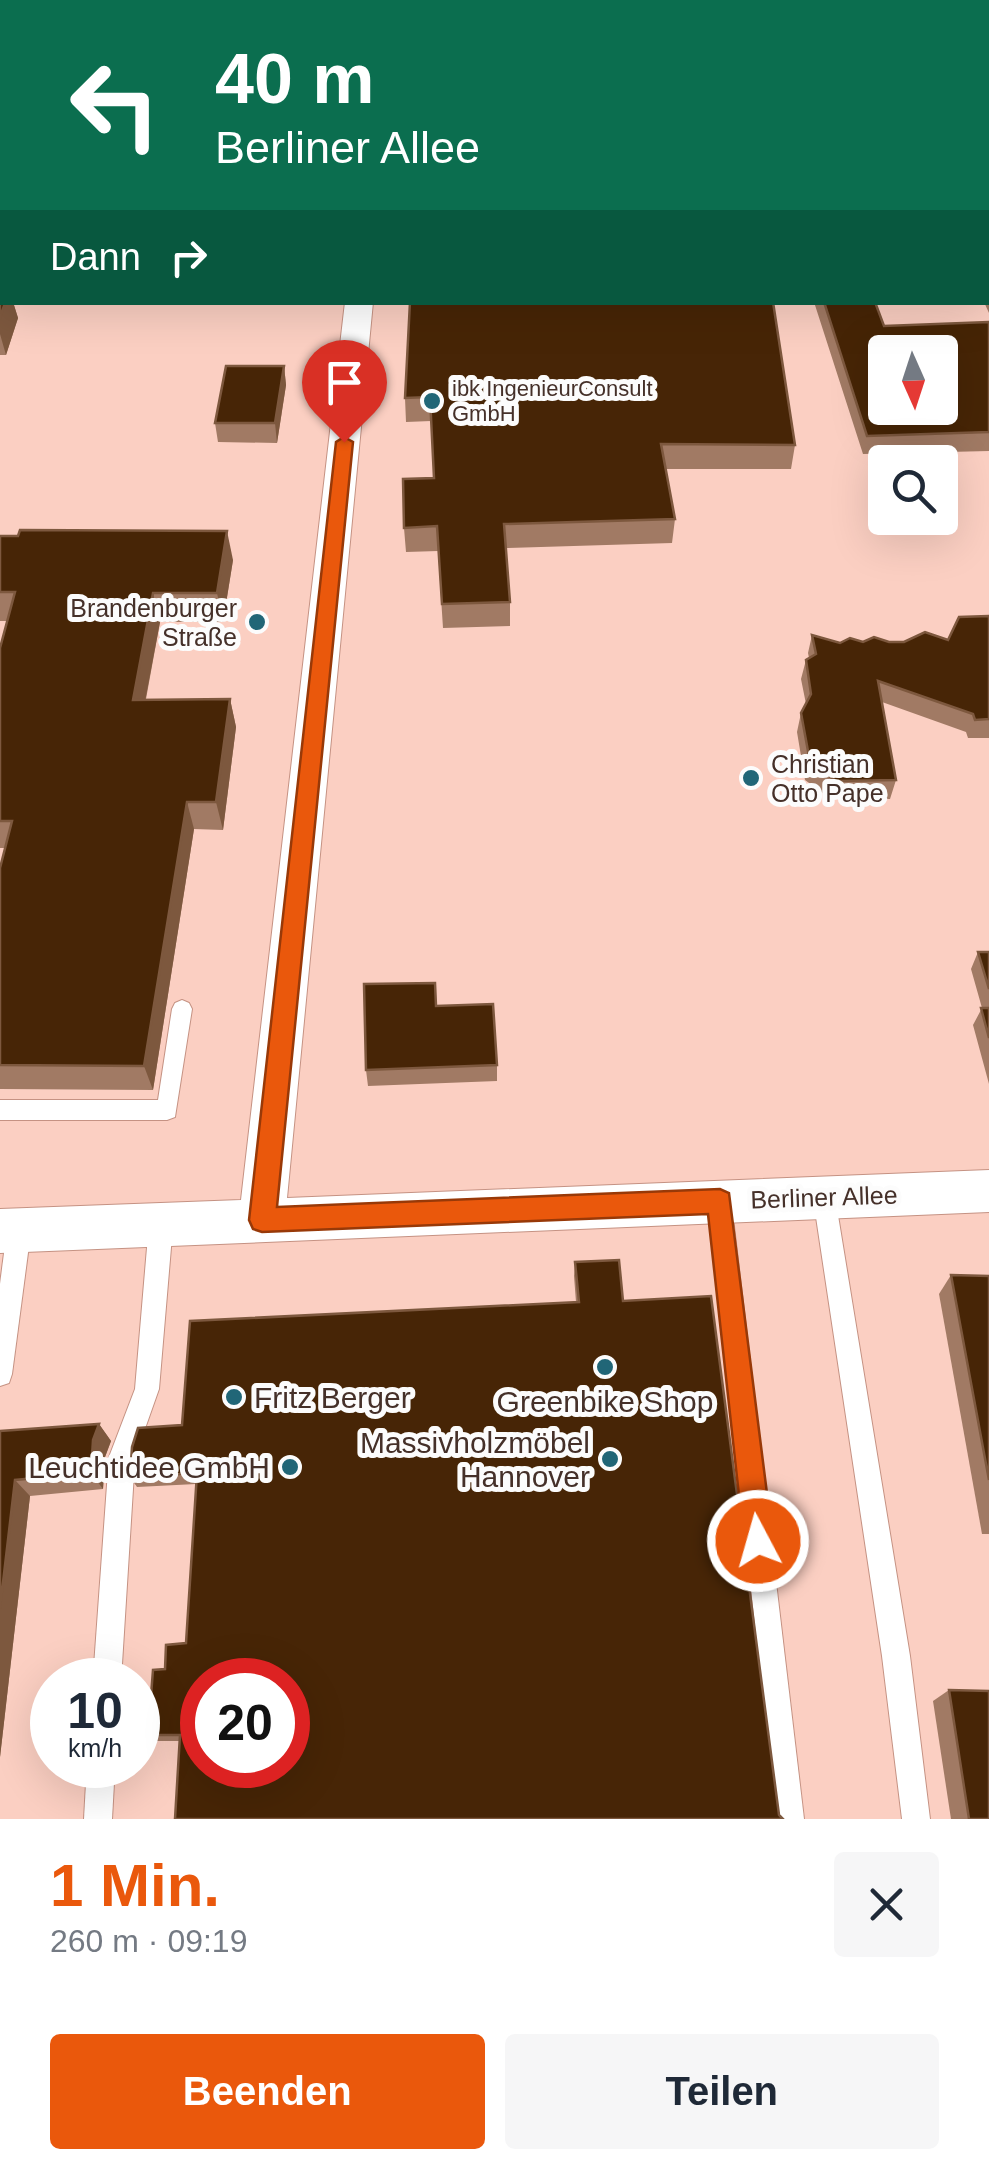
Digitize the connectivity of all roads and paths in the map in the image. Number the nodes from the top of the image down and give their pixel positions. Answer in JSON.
{"nodes":[{"id":1,"x":359,"y":305,"type":"edge"},
{"id":2,"x":182,"y":1009,"type":"dead end"},
{"id":3,"x":0,"y":1110,"type":"edge"},
{"id":4,"x":989,"y":1190,"type":"edge"},
{"id":5,"x":824,"y":1197,"type":"junction"},
{"id":6,"x":720,"y":1201,"type":"junction"},
{"id":7,"x":262,"y":1220,"type":"junction"},
{"id":8,"x":161,"y":1224,"type":"junction"},
{"id":9,"x":10,"y":1231,"type":"edge"},
{"id":10,"x":0,"y":1374,"type":"edge"},
{"id":11,"x":108,"y":1658,"type":"edge"},
{"id":12,"x":100,"y":1788,"type":"edge"},
{"id":13,"x":98,"y":1819,"type":"edge"},
{"id":14,"x":790,"y":1819,"type":"edge"},
{"id":15,"x":916,"y":1819,"type":"edge"}],
"edges":[{"from":1,"to":7,"type":"street"},
{"from":2,"to":3,"type":"lane"},
{"from":4,"to":5,"type":"street","name":"Berliner Allee"},
{"from":5,"to":6,"type":"street","name":"Berliner Allee"},
{"from":5,"to":15,"type":"lane"},
{"from":6,"to":7,"type":"street","name":"Berliner Allee"},
{"from":6,"to":14,"type":"lane"},
{"from":7,"to":8,"type":"street","name":"Berliner Allee"},
{"from":8,"to":9,"type":"street","name":"Berliner Allee"},
{"from":8,"to":11,"type":"lane"},
{"from":9,"to":10,"type":"lane"},
{"from":12,"to":13,"type":"lane"}]}
